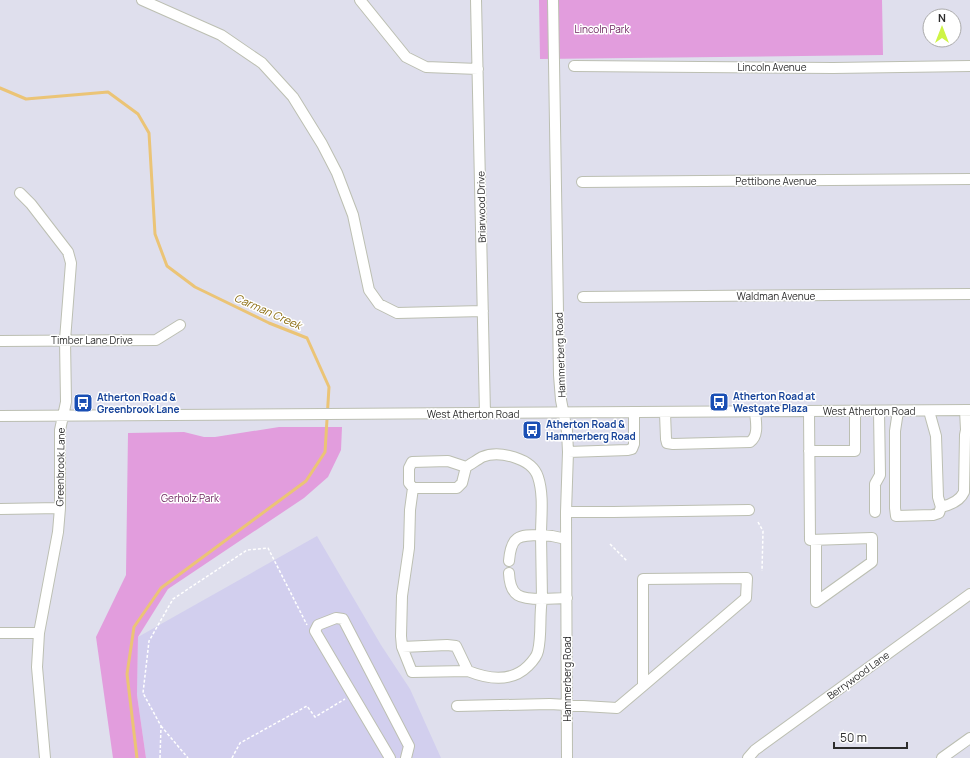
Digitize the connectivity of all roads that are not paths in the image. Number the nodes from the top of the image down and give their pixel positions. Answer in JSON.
{"nodes":[{"id":1,"x":142,"y":0,"type":"edge"},
{"id":2,"x":360,"y":0,"type":"edge"},
{"id":3,"x":476,"y":0,"type":"edge"},
{"id":4,"x":554,"y":0,"type":"edge"},
{"id":5,"x":574,"y":66,"type":"dead end"},
{"id":6,"x":970,"y":66,"type":"edge"},
{"id":7,"x":478,"y":69,"type":"junction"},
{"id":8,"x":970,"y":179,"type":"edge"},
{"id":9,"x":582,"y":182,"type":"dead end"},
{"id":10,"x":20,"y":193,"type":"dead end"},
{"id":11,"x":970,"y":294,"type":"edge"},
{"id":12,"x":583,"y":297,"type":"dead end"},
{"id":13,"x":483,"y":311,"type":"junction"},
{"id":14,"x":180,"y":325,"type":"dead end"},
{"id":15,"x":65,"y":340,"type":"junction"},
{"id":16,"x":0,"y":341,"type":"edge"},
{"id":17,"x":929,"y":410,"type":"junction"},
{"id":18,"x":968,"y":410,"type":"edge"},
{"id":19,"x":855,"y":411,"type":"junction"},
{"id":20,"x":878,"y":411,"type":"junction"},
{"id":21,"x":898,"y":411,"type":"junction"},
{"id":22,"x":756,"y":412,"type":"junction"},
{"id":23,"x":809,"y":412,"type":"junction"},
{"id":24,"x":634,"y":413,"type":"junction"},
{"id":25,"x":665,"y":413,"type":"junction"},
{"id":26,"x":485,"y":414,"type":"junction"},
{"id":27,"x":564,"y":414,"type":"junction"},
{"id":28,"x":0,"y":416,"type":"edge"},
{"id":29,"x":63,"y":416,"type":"junction"},
{"id":30,"x":967,"y":435,"type":"edge"},
{"id":31,"x":809,"y":451,"type":"junction"},
{"id":32,"x":568,"y":452,"type":"junction"},
{"id":33,"x":466,"y":467,"type":"junction"},
{"id":34,"x":967,"y":479,"type":"edge"},
{"id":35,"x":413,"y":488,"type":"junction"},
{"id":36,"x":941,"y":507,"type":"junction"},
{"id":37,"x":60,"y":508,"type":"junction"},
{"id":38,"x":0,"y":509,"type":"edge"},
{"id":39,"x":749,"y":510,"type":"dead end"},
{"id":40,"x":566,"y":512,"type":"junction"},
{"id":41,"x":875,"y":512,"type":"dead end"},
{"id":42,"x":541,"y":535,"type":"junction"},
{"id":43,"x":566,"y":539,"type":"junction"},
{"id":44,"x":816,"y":540,"type":"junction"},
{"id":45,"x":509,"y":561,"type":"dead end"},
{"id":46,"x":509,"y":573,"type":"dead end"},
{"id":47,"x":970,"y":594,"type":"edge"},
{"id":48,"x":567,"y":598,"type":"junction"},
{"id":49,"x":542,"y":599,"type":"junction"},
{"id":50,"x":38,"y":633,"type":"junction"},
{"id":51,"x":0,"y":634,"type":"edge"},
{"id":52,"x":402,"y":647,"type":"junction"},
{"id":53,"x":468,"y":671,"type":"junction"},
{"id":54,"x":643,"y":686,"type":"junction"},
{"id":55,"x":567,"y":704,"type":"junction"},
{"id":56,"x":457,"y":706,"type":"dead end"},
{"id":57,"x":970,"y":738,"type":"edge"},
{"id":58,"x":45,"y":758,"type":"edge"},
{"id":59,"x":390,"y":758,"type":"edge"},
{"id":60,"x":406,"y":758,"type":"edge"},
{"id":61,"x":567,"y":758,"type":"edge"},
{"id":62,"x":748,"y":758,"type":"edge"},
{"id":63,"x":942,"y":758,"type":"edge"}],
"edges":[{"from":1,"to":13,"type":"street"},
{"from":2,"to":7,"type":"street"},
{"from":3,"to":7,"type":"street","name":"Briarwood Drive"},
{"from":4,"to":27,"type":"street","name":"Hammerberg Road"},
{"from":5,"to":6,"type":"street","name":"Lincoln Avenue"},
{"from":7,"to":13,"type":"street","name":"Briarwood Drive"},
{"from":8,"to":9,"type":"street","name":"Pettibone Avenue"},
{"from":10,"to":15,"type":"street","name":"Greenbrook Lane"},
{"from":11,"to":12,"type":"street","name":"Waldman Avenue"},
{"from":13,"to":26,"type":"street","name":"Briarwood Drive"},
{"from":14,"to":15,"type":"street","name":"Timber Lane Drive"},
{"from":15,"to":16,"type":"street","name":"Timber Lane Drive"},
{"from":15,"to":29,"type":"street","name":"Greenbrook Lane"},
{"from":17,"to":18,"type":"street","name":"West Atherton Road"},
{"from":17,"to":21,"type":"street","name":"West Atherton Road"},
{"from":17,"to":36,"type":"street"},
{"from":18,"to":30,"type":"street"},
{"from":19,"to":20,"type":"street","name":"West Atherton Road"},
{"from":19,"to":23,"type":"street","name":"West Atherton Road"},
{"from":19,"to":31,"type":"street"},
{"from":20,"to":21,"type":"street","name":"West Atherton Road"},
{"from":20,"to":41,"type":"street"},
{"from":21,"to":36,"type":"street"},
{"from":22,"to":23,"type":"street","name":"West Atherton Road"},
{"from":22,"to":25,"type":"street","name":"West Atherton Road"},
{"from":22,"to":25,"type":"street"},
{"from":23,"to":31,"type":"street"},
{"from":24,"to":25,"type":"street","name":"West Atherton Road"},
{"from":24,"to":27,"type":"street","name":"West Atherton Road"},
{"from":24,"to":32,"type":"street"},
{"from":26,"to":27,"type":"street","name":"West Atherton Road"},
{"from":26,"to":29,"type":"street","name":"West Atherton Road"},
{"from":27,"to":32,"type":"street","name":"Hammerberg Road"},
{"from":28,"to":29,"type":"street","name":"West Atherton Road"},
{"from":29,"to":37,"type":"street","name":"Greenbrook Lane"},
{"from":30,"to":34,"type":"street"},
{"from":31,"to":44,"type":"street"},
{"from":32,"to":40,"type":"street","name":"Hammerberg Road"},
{"from":33,"to":35,"type":"street"},
{"from":33,"to":35,"type":"street"},
{"from":33,"to":42,"type":"street"},
{"from":34,"to":36,"type":"street"},
{"from":35,"to":52,"type":"street"},
{"from":37,"to":38,"type":"street"},
{"from":37,"to":50,"type":"street","name":"Greenbrook Lane"},
{"from":39,"to":40,"type":"street"},
{"from":40,"to":43,"type":"street","name":"Hammerberg Road"},
{"from":42,"to":43,"type":"street"},
{"from":42,"to":45,"type":"street"},
{"from":42,"to":49,"type":"street"},
{"from":43,"to":48,"type":"street","name":"Hammerberg Road"},
{"from":44,"to":44,"type":"street"},
{"from":46,"to":49,"type":"street"},
{"from":47,"to":62,"type":"street","name":"Berrywood Lane"},
{"from":48,"to":49,"type":"street"},
{"from":48,"to":55,"type":"street","name":"Hammerberg Road"},
{"from":49,"to":53,"type":"street"},
{"from":50,"to":51,"type":"street"},
{"from":50,"to":58,"type":"street","name":"Greenbrook Lane"},
{"from":52,"to":53,"type":"street"},
{"from":52,"to":53,"type":"street"},
{"from":54,"to":54,"type":"street"},
{"from":54,"to":55,"type":"street"},
{"from":55,"to":56,"type":"street"},
{"from":55,"to":61,"type":"street","name":"Hammerberg Road"},
{"from":57,"to":63,"type":"street"},
{"from":59,"to":60,"type":"street"}]}
